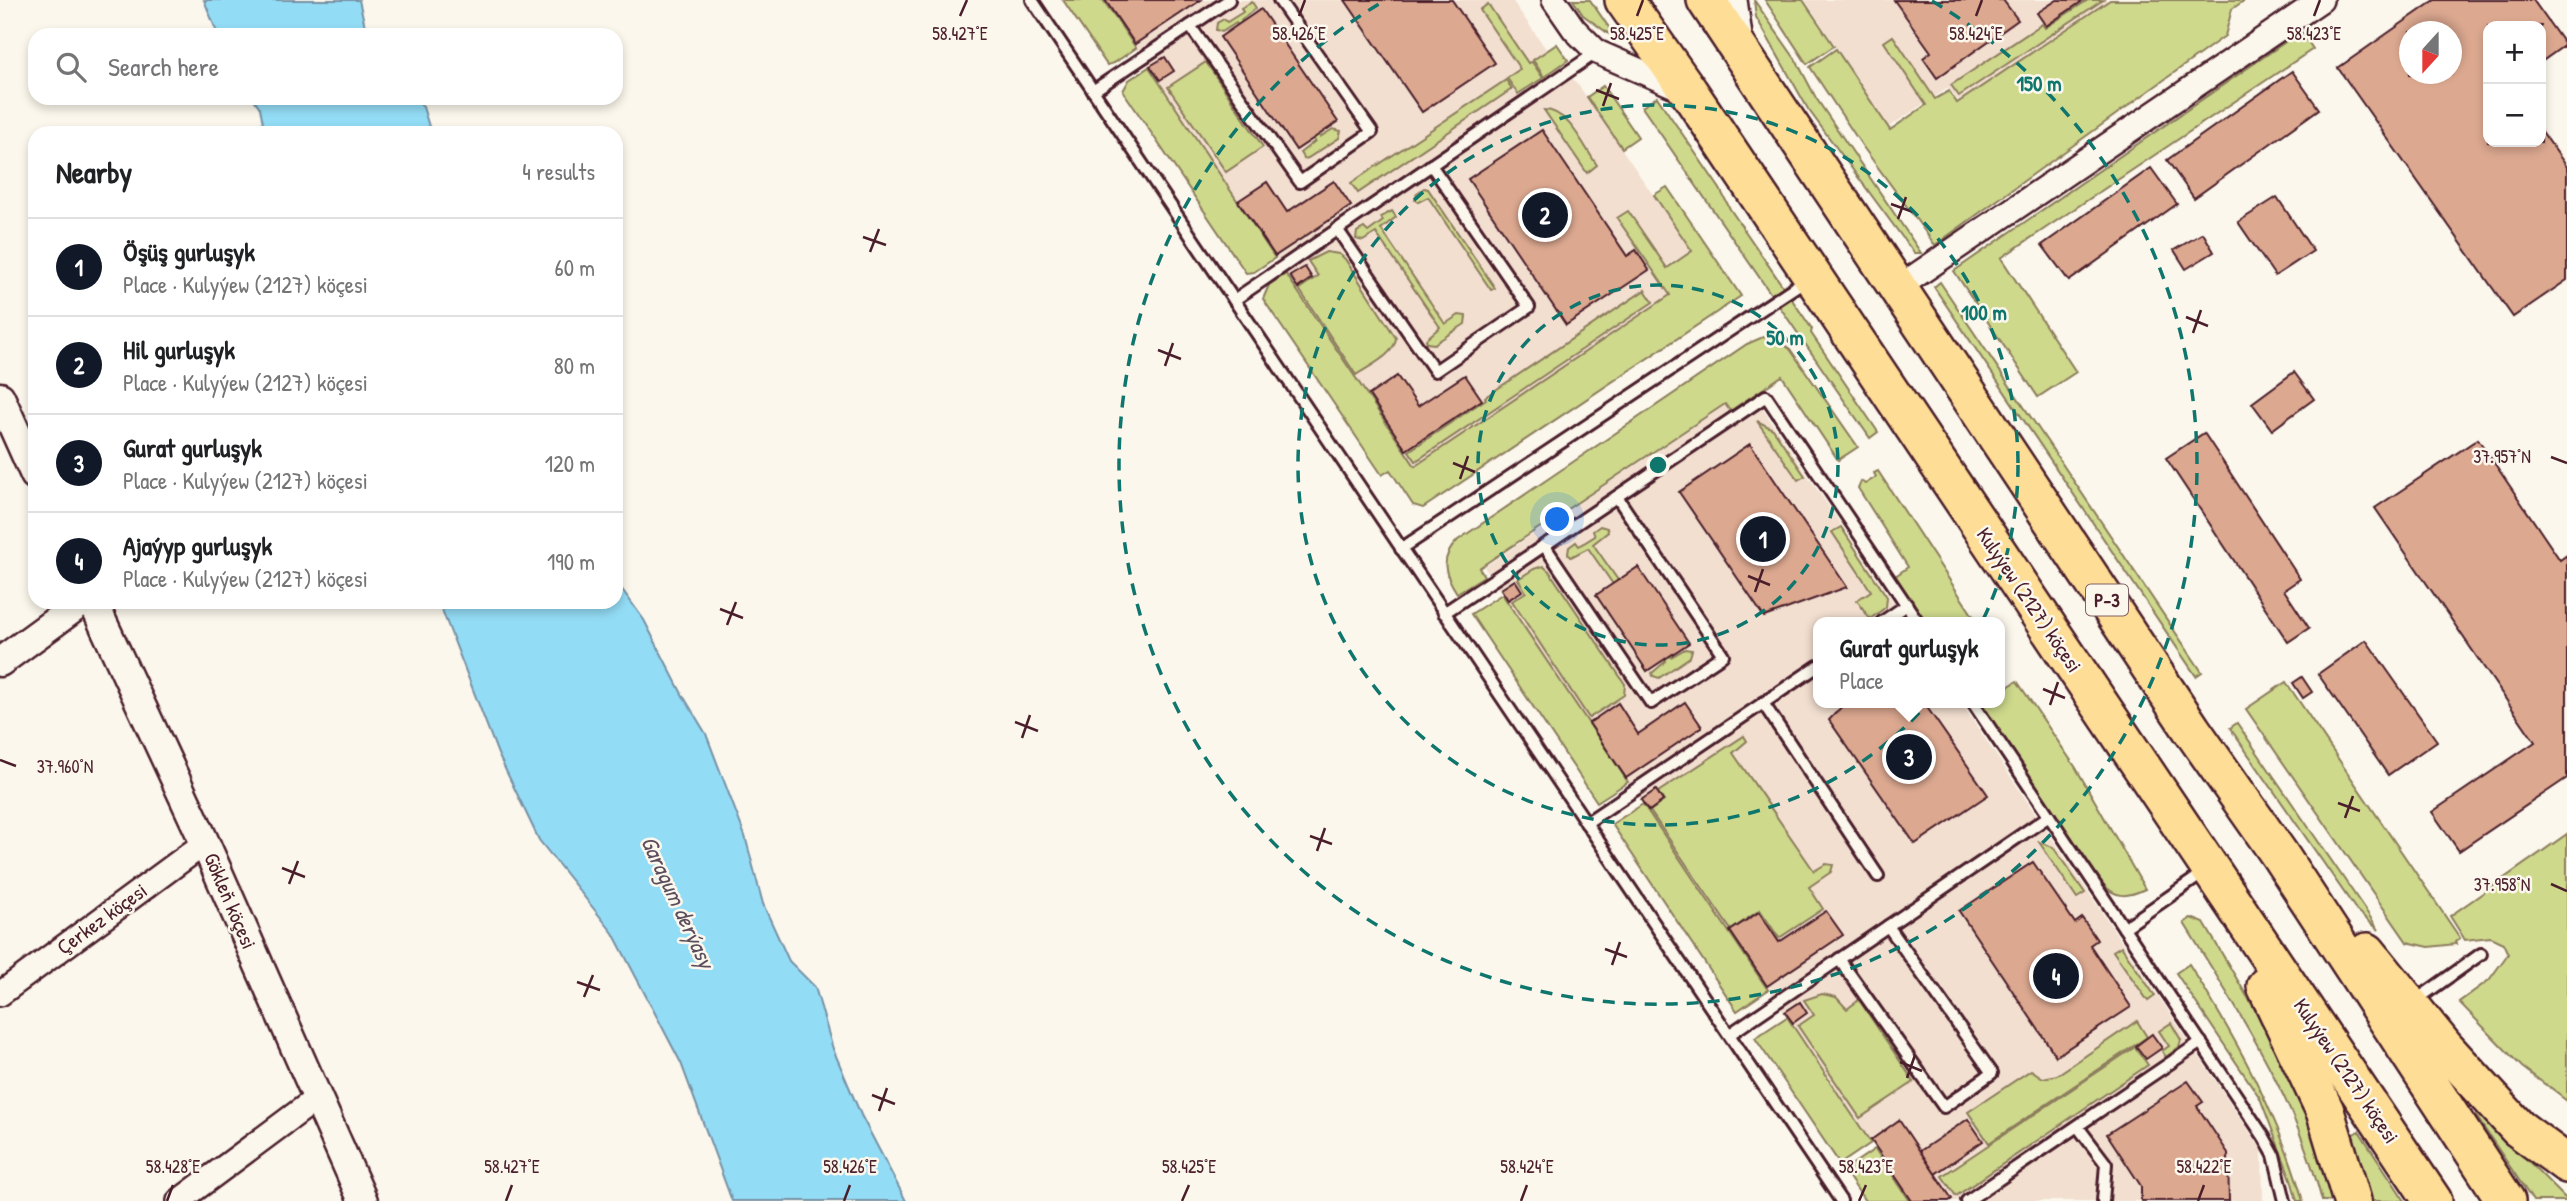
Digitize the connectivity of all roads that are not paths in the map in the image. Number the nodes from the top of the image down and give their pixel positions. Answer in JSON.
{"nodes":[{"id":1,"x":1032,"y":0,"type":"edge"},
{"id":2,"x":1229,"y":0,"type":"edge"},
{"id":3,"x":1279,"y":0,"type":"edge"},
{"id":4,"x":1554,"y":0,"type":"edge"},
{"id":5,"x":1624,"y":0,"type":"edge"},
{"id":6,"x":1706,"y":0,"type":"edge"},
{"id":7,"x":1735,"y":0,"type":"edge"},
{"id":8,"x":2321,"y":0,"type":"edge"},
{"id":9,"x":1190,"y":26,"type":"junction"},
{"id":10,"x":1597,"y":52,"type":"junction"},
{"id":11,"x":1742,"y":53,"type":"junction"},
{"id":12,"x":1093,"y":91,"type":"junction"},
{"id":13,"x":1689,"y":92,"type":"junction"},
{"id":14,"x":1431,"y":165,"type":"junction"},
{"id":15,"x":1337,"y":229,"type":"junction"},
{"id":16,"x":1811,"y":276,"type":"junction"},
{"id":17,"x":1899,"y":287,"type":"junction"},
{"id":18,"x":1234,"y":300,"type":"junction"},
{"id":19,"x":0,"y":397,"type":"edge"},
{"id":20,"x":28,"y":459,"type":"edge"},
{"id":21,"x":1616,"y":497,"type":"junction"},
{"id":22,"x":1545,"y":545,"type":"junction"},
{"id":23,"x":1401,"y":549,"type":"junction"},
{"id":24,"x":1907,"y":605,"type":"junction"},
{"id":25,"x":72,"y":609,"type":"edge"},
{"id":26,"x":96,"y":609,"type":"edge"},
{"id":27,"x":1444,"y":613,"type":"junction"},
{"id":28,"x":1889,"y":617,"type":"edge"},
{"id":29,"x":1915,"y":617,"type":"edge"},
{"id":30,"x":0,"y":662,"type":"edge"},
{"id":31,"x":1813,"y":669,"type":"edge"},
{"id":32,"x":1763,"y":703,"type":"junction"},
{"id":33,"x":1976,"y":708,"type":"edge"},
{"id":34,"x":2049,"y":816,"type":"junction"},
{"id":35,"x":1586,"y":823,"type":"junction"},
{"id":36,"x":205,"y":843,"type":"junction"},
{"id":37,"x":2279,"y":854,"type":"junction"},
{"id":38,"x":2210,"y":868,"type":"junction"},
{"id":39,"x":1878,"y":876,"type":"dead end"},
{"id":40,"x":1888,"y":926,"type":"junction"},
{"id":41,"x":2124,"y":928,"type":"junction"},
{"id":42,"x":2481,"y":954,"type":"dead end"},
{"id":43,"x":1839,"y":959,"type":"junction"},
{"id":44,"x":0,"y":994,"type":"edge"},
{"id":45,"x":2410,"y":1005,"type":"junction"},
{"id":46,"x":1730,"y":1034,"type":"junction"},
{"id":47,"x":2201,"y":1042,"type":"junction"},
{"id":48,"x":316,"y":1099,"type":"junction"},
{"id":49,"x":2078,"y":1127,"type":"junction"},
{"id":50,"x":2567,"y":1164,"type":"edge"},
{"id":51,"x":179,"y":1201,"type":"edge"},
{"id":52,"x":363,"y":1201,"type":"edge"},
{"id":53,"x":1841,"y":1201,"type":"edge"},
{"id":54,"x":1967,"y":1201,"type":"edge"},
{"id":55,"x":2103,"y":1201,"type":"edge"},
{"id":56,"x":2285,"y":1201,"type":"edge"},
{"id":57,"x":2352,"y":1201,"type":"edge"},
{"id":58,"x":2433,"y":1201,"type":"edge"},
{"id":59,"x":2506,"y":1201,"type":"edge"}],
"edges":[{"from":1,"to":12,"type":"lane"},
{"from":2,"to":9,"type":"lane"},
{"from":3,"to":9,"type":"lane"},
{"from":4,"to":10,"type":"street"},
{"from":5,"to":13,"type":"highway","name":"Kulyýew (2127) köçesi"},
{"from":6,"to":11,"type":"highway","number":"P-3"},
{"from":7,"to":11,"type":"street"},
{"from":8,"to":17,"type":"street"},
{"from":9,"to":12,"type":"lane"},
{"from":10,"to":13,"type":"street"},
{"from":10,"to":14,"type":"lane"},
{"from":11,"to":17,"type":"highway","number":"P-3"},
{"from":12,"to":18,"type":"lane"},
{"from":13,"to":16,"type":"highway","name":"Kulyýew (2127) köçesi"},
{"from":14,"to":15,"type":"lane"},
{"from":14,"to":15,"type":"lane"},
{"from":15,"to":18,"type":"lane"},
{"from":16,"to":23,"type":"lane"},
{"from":16,"to":38,"type":"highway","name":"Kulyýew (2127) köçesi"},
{"from":17,"to":37,"type":"highway","number":"P-3"},
{"from":18,"to":23,"type":"lane"},
{"from":19,"to":20,"type":"street"},
{"from":21,"to":22,"type":"lane"},
{"from":21,"to":22,"type":"lane"},
{"from":21,"to":24,"type":"lane"},
{"from":22,"to":27,"type":"lane"},
{"from":23,"to":27,"type":"lane"},
{"from":24,"to":28,"type":"lane"},
{"from":24,"to":29,"type":"lane"},
{"from":25,"to":30,"type":"street"},
{"from":26,"to":36,"type":"street","name":"Gökleň köçesi"},
{"from":27,"to":35,"type":"lane"},
{"from":31,"to":32,"type":"lane"},
{"from":32,"to":35,"type":"lane"},
{"from":32,"to":39,"type":"lane"},
{"from":33,"to":34,"type":"lane"},
{"from":34,"to":40,"type":"lane"},
{"from":34,"to":41,"type":"lane"},
{"from":35,"to":46,"type":"lane"},
{"from":36,"to":44,"type":"street","name":"Çerkez köçesi"},
{"from":36,"to":48,"type":"street","name":"Gökleň köçesi"},
{"from":37,"to":45,"type":"highway"},
{"from":37,"to":59,"type":"highway","number":"P-3"},
{"from":38,"to":41,"type":"lane"},
{"from":38,"to":57,"type":"highway"},
{"from":38,"to":58,"type":"highway","name":"Kulyýew (2127) köçesi"},
{"from":40,"to":43,"type":"lane"},
{"from":40,"to":43,"type":"lane"},
{"from":41,"to":47,"type":"lane"},
{"from":42,"to":45,"type":"lane"},
{"from":43,"to":46,"type":"lane"},
{"from":45,"to":50,"type":"highway"},
{"from":46,"to":53,"type":"lane"},
{"from":47,"to":49,"type":"lane"},
{"from":47,"to":56,"type":"lane"},
{"from":48,"to":51,"type":"street"},
{"from":48,"to":52,"type":"street","name":"Gökleň köçesi"},
{"from":49,"to":54,"type":"lane"},
{"from":49,"to":55,"type":"lane"}]}
